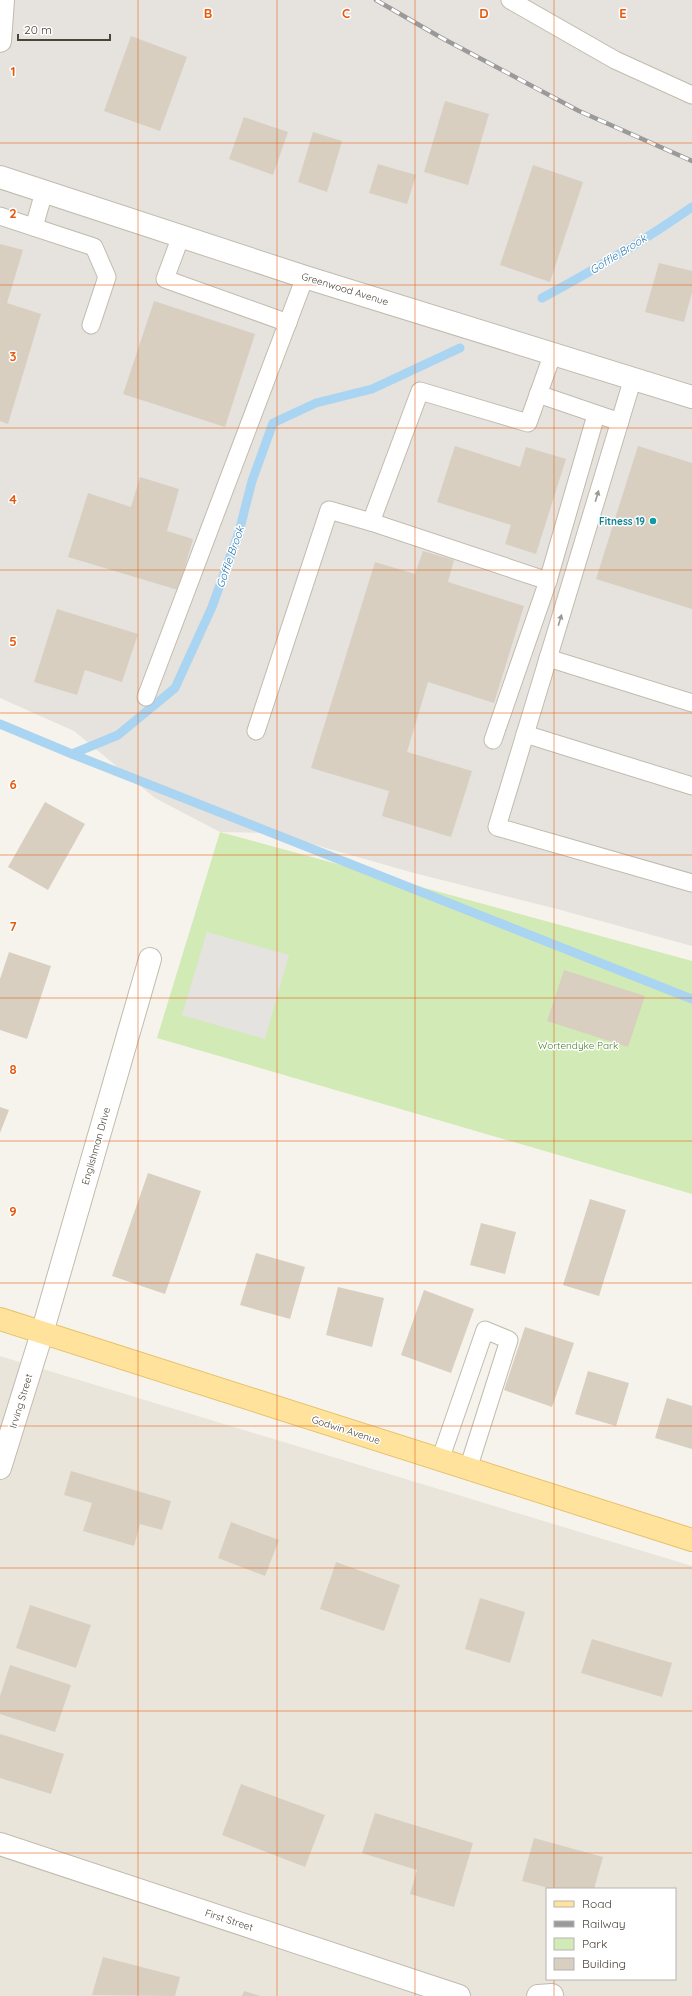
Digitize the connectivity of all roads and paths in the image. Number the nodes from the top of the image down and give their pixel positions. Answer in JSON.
{"nodes":[{"id":1,"x":3,"y":0,"type":"edge"},
{"id":2,"x":510,"y":0,"type":"edge"},
{"id":3,"x":0,"y":41,"type":"edge"},
{"id":4,"x":692,"y":95,"type":"edge"},
{"id":5,"x":0,"y":177,"type":"edge"},
{"id":6,"x":44,"y":192,"type":"junction"},
{"id":7,"x":0,"y":216,"type":"edge"},
{"id":8,"x":34,"y":227,"type":"junction"},
{"id":9,"x":181,"y":236,"type":"junction"},
{"id":10,"x":305,"y":276,"type":"junction"},
{"id":11,"x":288,"y":323,"type":"junction"},
{"id":12,"x":91,"y":325,"type":"dead end"},
{"id":13,"x":553,"y":353,"type":"junction"},
{"id":14,"x":633,"y":378,"type":"junction"},
{"id":15,"x":538,"y":394,"type":"junction"},
{"id":16,"x":692,"y":397,"type":"edge"},
{"id":17,"x":596,"y":415,"type":"junction"},
{"id":18,"x":620,"y":422,"type":"junction"},
{"id":19,"x":371,"y":522,"type":"junction"},
{"id":20,"x":548,"y":581,"type":"junction"},
{"id":21,"x":548,"y":658,"type":"junction"},
{"id":22,"x":146,"y":697,"type":"dead end"},
{"id":23,"x":692,"y":703,"type":"edge"},
{"id":24,"x":256,"y":731,"type":"dead end"},
{"id":25,"x":525,"y":734,"type":"junction"},
{"id":26,"x":493,"y":740,"type":"dead end"},
{"id":27,"x":692,"y":786,"type":"edge"},
{"id":28,"x":692,"y":883,"type":"edge"},
{"id":29,"x":150,"y":959,"type":"dead end"},
{"id":30,"x":0,"y":1319,"type":"edge"},
{"id":31,"x":42,"y":1333,"type":"junction"},
{"id":32,"x":440,"y":1460,"type":"junction"},
{"id":33,"x":0,"y":1468,"type":"edge"},
{"id":34,"x":468,"y":1469,"type":"junction"},
{"id":35,"x":692,"y":1540,"type":"edge"},
{"id":36,"x":0,"y":1844,"type":"edge"},
{"id":37,"x":459,"y":1996,"type":"edge"}],
"edges":[{"from":1,"to":3,"type":"street"},
{"from":2,"to":4,"type":"lane"},
{"from":5,"to":6,"type":"street","name":"Greenwood Avenue"},
{"from":6,"to":8,"type":"lane"},
{"from":6,"to":9,"type":"street","name":"Greenwood Avenue"},
{"from":7,"to":8,"type":"lane"},
{"from":8,"to":12,"type":"lane"},
{"from":9,"to":10,"type":"street","name":"Greenwood Avenue"},
{"from":9,"to":11,"type":"lane"},
{"from":10,"to":11,"type":"lane"},
{"from":10,"to":13,"type":"street","name":"Greenwood Avenue"},
{"from":11,"to":22,"type":"lane"},
{"from":13,"to":14,"type":"street","name":"Greenwood Avenue"},
{"from":13,"to":15,"type":"lane"},
{"from":14,"to":16,"type":"street","name":"Greenwood Avenue"},
{"from":14,"to":18,"type":"lane"},
{"from":15,"to":17,"type":"lane"},
{"from":15,"to":19,"type":"lane"},
{"from":17,"to":18,"type":"lane"},
{"from":17,"to":20,"type":"lane"},
{"from":21,"to":18,"type":"lane","one_way":true},
{"from":19,"to":20,"type":"lane"},
{"from":19,"to":24,"type":"lane"},
{"from":20,"to":26,"type":"lane"},
{"from":21,"to":23,"type":"lane"},
{"from":21,"to":25,"type":"lane"},
{"from":25,"to":27,"type":"lane"},
{"from":25,"to":28,"type":"lane"},
{"from":29,"to":31,"type":"street","name":"Englishman Drive"},
{"from":30,"to":31,"type":"main road","name":"Godwin Avenue"},
{"from":31,"to":32,"type":"main road","name":"Godwin Avenue"},
{"from":31,"to":33,"type":"street","name":"Irving Street"},
{"from":32,"to":34,"type":"main road","name":"Godwin Avenue"},
{"from":32,"to":34,"type":"lane"},
{"from":34,"to":35,"type":"main road","name":"Godwin Avenue"},
{"from":36,"to":37,"type":"street","name":"First Street"}]}
